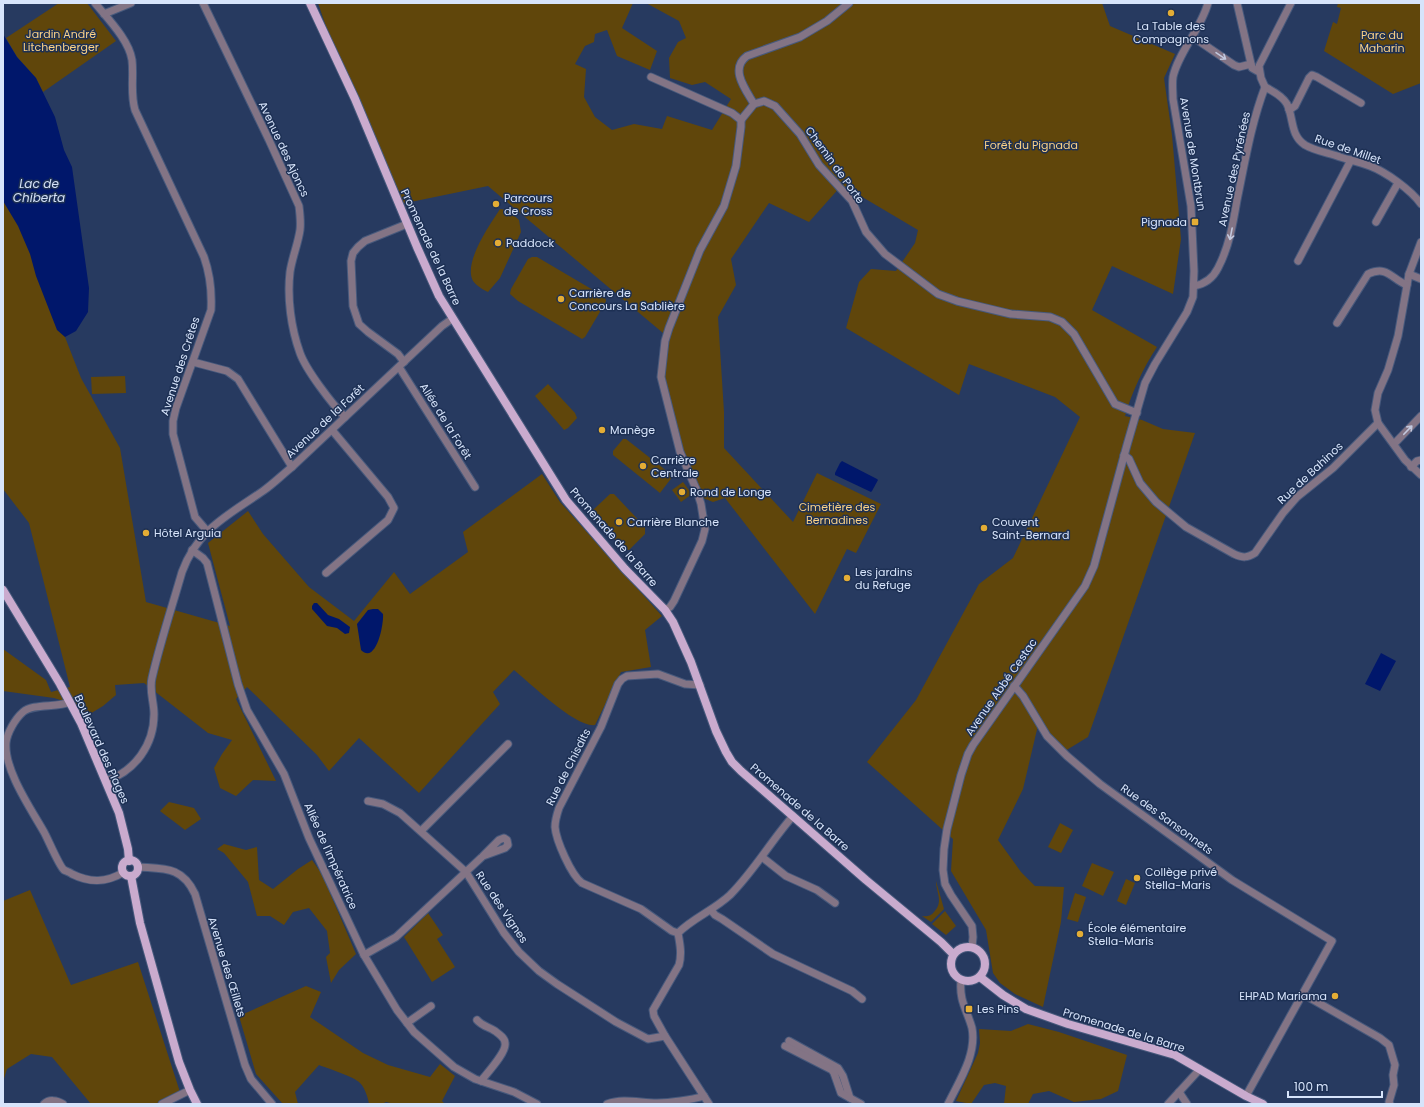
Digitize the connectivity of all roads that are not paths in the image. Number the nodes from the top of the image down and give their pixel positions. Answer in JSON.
{"nodes":[{"id":1,"x":95,"y":3,"type":"edge"},
{"id":2,"x":132,"y":3,"type":"edge"},
{"id":3,"x":203,"y":3,"type":"edge"},
{"id":4,"x":310,"y":3,"type":"edge"},
{"id":5,"x":849,"y":3,"type":"edge"},
{"id":6,"x":1208,"y":3,"type":"edge"},
{"id":7,"x":1237,"y":3,"type":"edge"},
{"id":8,"x":1292,"y":3,"type":"edge"},
{"id":9,"x":104,"y":14,"type":"junction"},
{"id":10,"x":1193,"y":37,"type":"junction"},
{"id":11,"x":1252,"y":64,"type":"junction"},
{"id":12,"x":1259,"y":72,"type":"junction"},
{"id":13,"x":651,"y":77,"type":"dead end"},
{"id":14,"x":1266,"y":87,"type":"junction"},
{"id":15,"x":1361,"y":103,"type":"dead end"},
{"id":16,"x":754,"y":104,"type":"junction"},
{"id":17,"x":1289,"y":110,"type":"junction"},
{"id":18,"x":741,"y":120,"type":"junction"},
{"id":19,"x":1351,"y":160,"type":"junction"},
{"id":20,"x":1398,"y":183,"type":"junction"},
{"id":21,"x":1421,"y":204,"type":"edge"},
{"id":22,"x":1376,"y":222,"type":"dead end"},
{"id":23,"x":407,"y":224,"type":"junction"},
{"id":24,"x":1421,"y":242,"type":"edge"},
{"id":25,"x":1298,"y":261,"type":"dead end"},
{"id":26,"x":1409,"y":274,"type":"junction"},
{"id":27,"x":1421,"y":279,"type":"edge"},
{"id":28,"x":1407,"y":285,"type":"junction"},
{"id":29,"x":1194,"y":286,"type":"junction"},
{"id":30,"x":452,"y":319,"type":"junction"},
{"id":31,"x":1337,"y":323,"type":"dead end"},
{"id":32,"x":193,"y":362,"type":"junction"},
{"id":33,"x":401,"y":364,"type":"junction"},
{"id":34,"x":1137,"y":413,"type":"junction"},
{"id":35,"x":1421,"y":416,"type":"edge"},
{"id":36,"x":345,"y":417,"type":"junction"},
{"id":37,"x":1378,"y":423,"type":"junction"},
{"id":38,"x":332,"y":430,"type":"junction"},
{"id":39,"x":1394,"y":444,"type":"junction"},
{"id":40,"x":1127,"y":445,"type":"joint"},
{"id":41,"x":1124,"y":455,"type":"junction"},
{"id":42,"x":1421,"y":460,"type":"edge"},
{"id":43,"x":292,"y":467,"type":"junction"},
{"id":44,"x":1411,"y":467,"type":"junction"},
{"id":45,"x":1421,"y":475,"type":"edge"},
{"id":46,"x":475,"y":487,"type":"dead end"},
{"id":47,"x":207,"y":530,"type":"junction"},
{"id":48,"x":192,"y":550,"type":"junction"},
{"id":49,"x":326,"y":573,"type":"dead end"},
{"id":50,"x":3,"y":590,"type":"edge"},
{"id":51,"x":665,"y":610,"type":"junction"},
{"id":52,"x":700,"y":685,"type":"junction"},
{"id":53,"x":1014,"y":686,"type":"junction"},
{"id":54,"x":70,"y":702,"type":"junction"},
{"id":55,"x":508,"y":744,"type":"dead end"},
{"id":56,"x":106,"y":781,"type":"junction"},
{"id":57,"x":368,"y":801,"type":"dead end"},
{"id":58,"x":794,"y":816,"type":"junction"},
{"id":59,"x":422,"y":831,"type":"junction"},
{"id":60,"x":483,"y":856,"type":"dead end"},
{"id":61,"x":762,"y":857,"type":"junction"},
{"id":62,"x":129,"y":861,"type":"junction"},
{"id":63,"x":138,"y":867,"type":"junction"},
{"id":64,"x":466,"y":872,"type":"junction"},
{"id":65,"x":128,"y":874,"type":"junction"},
{"id":66,"x":835,"y":902,"type":"dead end"},
{"id":67,"x":711,"y":910,"type":"junction"},
{"id":68,"x":678,"y":933,"type":"junction"},
{"id":69,"x":972,"y":947,"type":"junction"},
{"id":70,"x":953,"y":954,"type":"junction"},
{"id":71,"x":364,"y":955,"type":"junction"},
{"id":72,"x":980,"y":977,"type":"junction"},
{"id":73,"x":961,"y":981,"type":"junction"},
{"id":74,"x":1303,"y":994,"type":"junction"},
{"id":75,"x":862,"y":999,"type":"dead end"},
{"id":76,"x":431,"y":1006,"type":"dead end"},
{"id":77,"x":477,"y":1020,"type":"dead end"},
{"id":78,"x":407,"y":1023,"type":"junction"},
{"id":79,"x":665,"y":1036,"type":"junction"},
{"id":80,"x":787,"y":1044,"type":"dead end"},
{"id":81,"x":1200,"y":1069,"type":"junction"},
{"id":82,"x":481,"y":1081,"type":"junction"},
{"id":83,"x":190,"y":1090,"type":"junction"},
{"id":84,"x":1179,"y":1092,"type":"junction"},
{"id":85,"x":704,"y":1096,"type":"junction"},
{"id":86,"x":1246,"y":1096,"type":"junction"},
{"id":87,"x":44,"y":1104,"type":"edge"},
{"id":88,"x":63,"y":1104,"type":"edge"},
{"id":89,"x":162,"y":1104,"type":"edge"},
{"id":90,"x":197,"y":1104,"type":"edge"},
{"id":91,"x":272,"y":1104,"type":"edge"},
{"id":92,"x":536,"y":1104,"type":"edge"},
{"id":93,"x":606,"y":1104,"type":"edge"},
{"id":94,"x":709,"y":1104,"type":"edge"},
{"id":95,"x":861,"y":1104,"type":"edge"},
{"id":96,"x":948,"y":1104,"type":"edge"},
{"id":97,"x":1168,"y":1104,"type":"edge"},
{"id":98,"x":1186,"y":1104,"type":"edge"},
{"id":99,"x":1263,"y":1104,"type":"edge"},
{"id":100,"x":1390,"y":1104,"type":"edge"}],
"edges":[{"from":1,"to":9,"type":"street","name":"Avenue des Crêtes"},
{"from":2,"to":9,"type":"street"},
{"from":3,"to":36,"type":"street","name":"Avenue des Ajoncs"},
{"from":4,"to":23,"type":"main road","name":"Promenade de la Barre"},
{"from":5,"to":16,"type":"street"},
{"from":6,"to":10,"type":"street","name":"Avenue de Montbrun"},
{"from":7,"to":11,"type":"street"},
{"from":8,"to":12,"type":"street"},
{"from":9,"to":32,"type":"street","name":"Avenue des Crêtes"},
{"from":10,"to":11,"type":"street","one_way":true},
{"from":10,"to":29,"type":"street","name":"Avenue de Montbrun"},
{"from":11,"to":12,"type":"street"},
{"from":12,"to":14,"type":"street"},
{"from":13,"to":18,"type":"street"},
{"from":14,"to":17,"type":"street","name":"Rue de Millet"},
{"from":14,"to":29,"type":"street","name":"Avenue des Pyrénées","one_way":true},
{"from":15,"to":17,"type":"street"},
{"from":16,"to":18,"type":"street"},
{"from":16,"to":34,"type":"street","name":"Chemin de Porte"},
{"from":17,"to":19,"type":"street","name":"Rue de Millet"},
{"from":18,"to":51,"type":"street"},
{"from":19,"to":20,"type":"street","name":"Rue de Millet"},
{"from":19,"to":25,"type":"street"},
{"from":20,"to":21,"type":"street","name":"Rue de Millet"},
{"from":20,"to":22,"type":"street"},
{"from":23,"to":30,"type":"main road","name":"Promenade de la Barre"},
{"from":23,"to":33,"type":"street","name":"Allée de la Forêt"},
{"from":24,"to":26,"type":"street"},
{"from":26,"to":27,"type":"street"},
{"from":26,"to":28,"type":"street"},
{"from":28,"to":31,"type":"street"},
{"from":28,"to":37,"type":"street"},
{"from":29,"to":34,"type":"street","name":"Avenue de Montbrun"},
{"from":30,"to":33,"type":"street","name":"Avenue de la Forêt"},
{"from":30,"to":51,"type":"main road","name":"Promenade de la Barre"},
{"from":32,"to":43,"type":"street"},
{"from":32,"to":47,"type":"street","name":"Avenue des Crêtes"},
{"from":33,"to":36,"type":"street","name":"Avenue de la Forêt"},
{"from":33,"to":46,"type":"street","name":"Allée de la Forêt"},
{"from":34,"to":40,"type":"street","name":"Avenue de Montbrun"},
{"from":39,"to":35,"type":"street","one_way":true},
{"from":36,"to":38,"type":"street","name":"Avenue de la Forêt"},
{"from":37,"to":39,"type":"street"},
{"from":37,"to":41,"type":"street","name":"Rue de Bahinos"},
{"from":38,"to":43,"type":"street","name":"Avenue de la Forêt"},
{"from":38,"to":49,"type":"street"},
{"from":39,"to":44,"type":"street"},
{"from":40,"to":41,"type":"street","name":"Avenue Abbé Cestac"},
{"from":41,"to":53,"type":"street","name":"Avenue Abbé Cestac"},
{"from":42,"to":44,"type":"street"},
{"from":43,"to":47,"type":"street","name":"Avenue de la Forêt"},
{"from":44,"to":45,"type":"street"},
{"from":47,"to":48,"type":"street"},
{"from":48,"to":56,"type":"street"},
{"from":48,"to":71,"type":"street","name":"Allée de l'Impératrice"},
{"from":50,"to":54,"type":"main road","name":"Boulevard des Plages"},
{"from":51,"to":52,"type":"main road","name":"Promenade de la Barre"},
{"from":52,"to":58,"type":"main road","name":"Promenade de la Barre"},
{"from":52,"to":68,"type":"street","name":"Rue de Chisdits"},
{"from":53,"to":69,"type":"street","name":"Avenue Abbé Cestac"},
{"from":53,"to":74,"type":"street","name":"Rue des Sansonnets"},
{"from":54,"to":56,"type":"main road","name":"Boulevard des Plages"},
{"from":54,"to":65,"type":"street"},
{"from":55,"to":59,"type":"street"},
{"from":56,"to":62,"type":"main road","name":"Boulevard des Plages"},
{"from":57,"to":59,"type":"street","name":"Rue des Vignes"},
{"from":58,"to":61,"type":"street"},
{"from":58,"to":70,"type":"main road","name":"Promenade de la Barre"},
{"from":59,"to":64,"type":"street","name":"Rue des Vignes"},
{"from":60,"to":64,"type":"street"},
{"from":61,"to":66,"type":"street"},
{"from":61,"to":67,"type":"street"},
{"from":62,"to":63,"type":"main road"},
{"from":62,"to":65,"type":"main road"},
{"from":63,"to":65,"type":"main road"},
{"from":63,"to":91,"type":"street","name":"Avenue des Œillets"},
{"from":64,"to":71,"type":"street"},
{"from":64,"to":79,"type":"street","name":"Rue des Vignes"},
{"from":65,"to":83,"type":"main road"},
{"from":67,"to":68,"type":"street"},
{"from":67,"to":75,"type":"street"},
{"from":68,"to":79,"type":"street"},
{"from":69,"to":70,"type":"main road"},
{"from":69,"to":72,"type":"main road"},
{"from":70,"to":73,"type":"main road"},
{"from":71,"to":78,"type":"street","name":"Allée de l'Impératrice"},
{"from":72,"to":73,"type":"main road"},
{"from":72,"to":81,"type":"main road","name":"Promenade de la Barre"},
{"from":73,"to":96,"type":"street"},
{"from":74,"to":86,"type":"street"},
{"from":74,"to":100,"type":"street"},
{"from":76,"to":78,"type":"street"},
{"from":77,"to":82,"type":"street"},
{"from":78,"to":82,"type":"street","name":"Allée de l'Impératrice"},
{"from":79,"to":85,"type":"street"},
{"from":80,"to":95,"type":"street"},
{"from":81,"to":84,"type":"street"},
{"from":81,"to":86,"type":"main road","name":"Promenade de la Barre"},
{"from":82,"to":92,"type":"street","name":"Allée de l'Impératrice"},
{"from":83,"to":89,"type":"street"},
{"from":83,"to":90,"type":"main road"},
{"from":84,"to":97,"type":"street"},
{"from":84,"to":98,"type":"street"},
{"from":85,"to":93,"type":"street"},
{"from":85,"to":94,"type":"street"},
{"from":86,"to":99,"type":"main road","name":"Promenade de la Barre"},
{"from":87,"to":88,"type":"street"}]}
